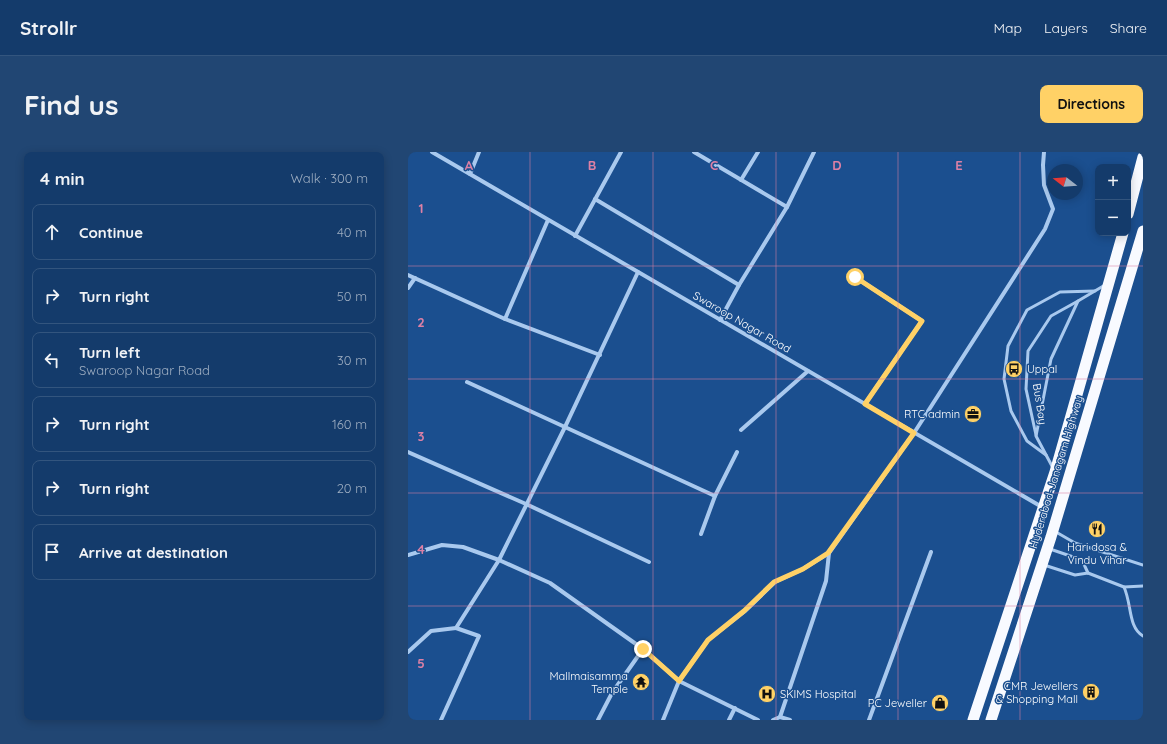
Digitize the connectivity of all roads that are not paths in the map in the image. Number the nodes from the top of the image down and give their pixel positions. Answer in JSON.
{"nodes":[{"id":1,"x":432,"y":152,"type":"edge"},
{"id":2,"x":479,"y":152,"type":"edge"},
{"id":3,"x":621,"y":152,"type":"edge"},
{"id":4,"x":694,"y":152,"type":"edge"},
{"id":5,"x":758,"y":152,"type":"edge"},
{"id":6,"x":814,"y":152,"type":"edge"},
{"id":7,"x":1044,"y":152,"type":"edge"},
{"id":8,"x":1143,"y":157,"type":"edge"},
{"id":9,"x":470,"y":174,"type":"junction"},
{"id":10,"x":741,"y":180,"type":"junction"},
{"id":11,"x":594,"y":198,"type":"junction"},
{"id":12,"x":1131,"y":203,"type":"edge"},
{"id":13,"x":787,"y":207,"type":"junction"},
{"id":14,"x":548,"y":220,"type":"junction"},
{"id":15,"x":1143,"y":231,"type":"edge"},
{"id":16,"x":575,"y":236,"type":"junction"},
{"id":17,"x":1122,"y":236,"type":"edge"},
{"id":18,"x":638,"y":272,"type":"junction"},
{"id":19,"x":408,"y":275,"type":"edge"},
{"id":20,"x":855,"y":277,"type":"dead end"},
{"id":21,"x":415,"y":278,"type":"junction"},
{"id":22,"x":1110,"y":282,"type":"junction"},
{"id":23,"x":739,"y":285,"type":"junction"},
{"id":24,"x":408,"y":288,"type":"edge"},
{"id":25,"x":1095,"y":291,"type":"junction"},
{"id":26,"x":1078,"y":301,"type":"junction"},
{"id":27,"x":505,"y":319,"type":"junction"},
{"id":28,"x":720,"y":320,"type":"junction"},
{"id":29,"x":600,"y":355,"type":"junction"},
{"id":30,"x":808,"y":371,"type":"junction"},
{"id":31,"x":467,"y":382,"type":"dead end"},
{"id":32,"x":865,"y":404,"type":"junction"},
{"id":33,"x":565,"y":427,"type":"junction"},
{"id":34,"x":741,"y":430,"type":"dead end"},
{"id":35,"x":914,"y":433,"type":"junction"},
{"id":36,"x":1036,"y":436,"type":"junction"},
{"id":37,"x":408,"y":452,"type":"edge"},
{"id":38,"x":737,"y":452,"type":"dead end"},
{"id":39,"x":1046,"y":455,"type":"junction"},
{"id":40,"x":1055,"y":472,"type":"junction"},
{"id":41,"x":715,"y":496,"type":"junction"},
{"id":42,"x":526,"y":504,"type":"junction"},
{"id":43,"x":1044,"y":508,"type":"junction"},
{"id":44,"x":1052,"y":530,"type":"junction"},
{"id":45,"x":700,"y":534,"type":"dead end"},
{"id":46,"x":1047,"y":548,"type":"junction"},
{"id":47,"x":931,"y":552,"type":"dead end"},
{"id":48,"x":828,"y":553,"type":"junction"},
{"id":49,"x":408,"y":555,"type":"edge"},
{"id":50,"x":499,"y":560,"type":"junction"},
{"id":51,"x":649,"y":562,"type":"dead end"},
{"id":52,"x":1041,"y":564,"type":"junction"},
{"id":53,"x":1143,"y":565,"type":"edge"},
{"id":54,"x":1088,"y":573,"type":"junction"},
{"id":55,"x":1143,"y":586,"type":"edge"},
{"id":56,"x":1124,"y":587,"type":"junction"},
{"id":57,"x":456,"y":628,"type":"junction"},
{"id":58,"x":1143,"y":636,"type":"edge"},
{"id":59,"x":643,"y":649,"type":"junction"},
{"id":60,"x":408,"y":652,"type":"edge"},
{"id":61,"x":679,"y":681,"type":"junction"},
{"id":62,"x":982,"y":693,"type":"junction"},
{"id":63,"x":998,"y":699,"type":"junction"},
{"id":64,"x":736,"y":708,"type":"junction"},
{"id":65,"x":780,"y":717,"type":"junction"},
{"id":66,"x":441,"y":720,"type":"edge"},
{"id":67,"x":598,"y":720,"type":"edge"},
{"id":68,"x":663,"y":720,"type":"edge"},
{"id":69,"x":728,"y":720,"type":"edge"},
{"id":70,"x":758,"y":720,"type":"edge"},
{"id":71,"x":773,"y":720,"type":"edge"},
{"id":72,"x":790,"y":720,"type":"edge"},
{"id":73,"x":869,"y":720,"type":"edge"},
{"id":74,"x":973,"y":720,"type":"edge"},
{"id":75,"x":991,"y":720,"type":"edge"}],
"edges":[{"from":1,"to":9,"type":"street","name":"Swaroop Nagar Road"},
{"from":2,"to":9,"type":"street"},
{"from":3,"to":11,"type":"street"},
{"from":4,"to":10,"type":"street"},
{"from":5,"to":10,"type":"street"},
{"from":6,"to":13,"type":"street"},
{"from":7,"to":35,"type":"street"},
{"from":8,"to":12,"type":"highway"},
{"from":9,"to":14,"type":"street","name":"Swaroop Nagar Road"},
{"from":10,"to":13,"type":"street"},
{"from":11,"to":16,"type":"street"},
{"from":11,"to":23,"type":"street"},
{"from":13,"to":23,"type":"street"},
{"from":14,"to":16,"type":"street","name":"Swaroop Nagar Road"},
{"from":14,"to":27,"type":"street"},
{"from":15,"to":44,"type":"highway","name":"Hyderabad-Janagam Highway"},
{"from":16,"to":18,"type":"street","name":"Swaroop Nagar Road"},
{"from":17,"to":22,"type":"highway","name":"Hyderabad-Janagam Highway"},
{"from":18,"to":28,"type":"street","name":"Swaroop Nagar Road"},
{"from":18,"to":29,"type":"street"},
{"from":19,"to":21,"type":"street"},
{"from":20,"to":32,"type":"street"},
{"from":21,"to":24,"type":"street"},
{"from":21,"to":27,"type":"street"},
{"from":22,"to":25,"type":"lane","name":"Bus Bay"},
{"from":22,"to":40,"type":"highway","name":"Hyderabad-Janagam Highway"},
{"from":23,"to":28,"type":"street"},
{"from":25,"to":26,"type":"lane","name":"Bus Bay"},
{"from":25,"to":39,"type":"lane","name":"Bus Bay"},
{"from":26,"to":36,"type":"lane","name":"Bus Bay"},
{"from":26,"to":36,"type":"lane","name":"Bus Bay"},
{"from":27,"to":29,"type":"street"},
{"from":28,"to":30,"type":"street","name":"Swaroop Nagar Road"},
{"from":29,"to":33,"type":"street"},
{"from":30,"to":32,"type":"street","name":"Swaroop Nagar Road"},
{"from":30,"to":34,"type":"street"},
{"from":31,"to":33,"type":"street"},
{"from":32,"to":35,"type":"street","name":"Swaroop Nagar Road"},
{"from":33,"to":41,"type":"street"},
{"from":33,"to":42,"type":"street"},
{"from":35,"to":43,"type":"street","name":"Swaroop Nagar Road"},
{"from":35,"to":48,"type":"street"},
{"from":36,"to":39,"type":"lane","name":"Bus Bay"},
{"from":37,"to":42,"type":"street"},
{"from":38,"to":41,"type":"street"},
{"from":39,"to":40,"type":"lane","name":"Bus Bay"},
{"from":40,"to":43,"type":"highway","name":"Hyderabad-Janagam Highway"},
{"from":41,"to":45,"type":"street"},
{"from":42,"to":50,"type":"street"},
{"from":42,"to":51,"type":"street"},
{"from":43,"to":62,"type":"highway","name":"Hyderabad-Janagam Highway"},
{"from":44,"to":46,"type":"highway","name":"Hyderabad-Janagam Highway"},
{"from":44,"to":53,"type":"lane"},
{"from":46,"to":52,"type":"highway","name":"Hyderabad-Janagam Highway"},
{"from":46,"to":54,"type":"lane"},
{"from":47,"to":73,"type":"street"},
{"from":48,"to":61,"type":"street"},
{"from":48,"to":65,"type":"street"},
{"from":49,"to":50,"type":"street"},
{"from":50,"to":57,"type":"street"},
{"from":50,"to":59,"type":"street"},
{"from":52,"to":54,"type":"lane"},
{"from":52,"to":63,"type":"highway","name":"Hyderabad-Janagam Highway"},
{"from":54,"to":56,"type":"lane"},
{"from":55,"to":56,"type":"lane"},
{"from":56,"to":58,"type":"lane"},
{"from":57,"to":60,"type":"street"},
{"from":57,"to":66,"type":"street"},
{"from":59,"to":61,"type":"street"},
{"from":59,"to":67,"type":"street"},
{"from":61,"to":64,"type":"street"},
{"from":61,"to":68,"type":"street"},
{"from":62,"to":63,"type":"highway"},
{"from":62,"to":74,"type":"highway","name":"Hyderabad-Janagam Highway"},
{"from":63,"to":75,"type":"highway","name":"Hyderabad-Janagam Highway"},
{"from":64,"to":69,"type":"street"},
{"from":64,"to":70,"type":"street"},
{"from":65,"to":71,"type":"street"},
{"from":65,"to":72,"type":"street"}]}
